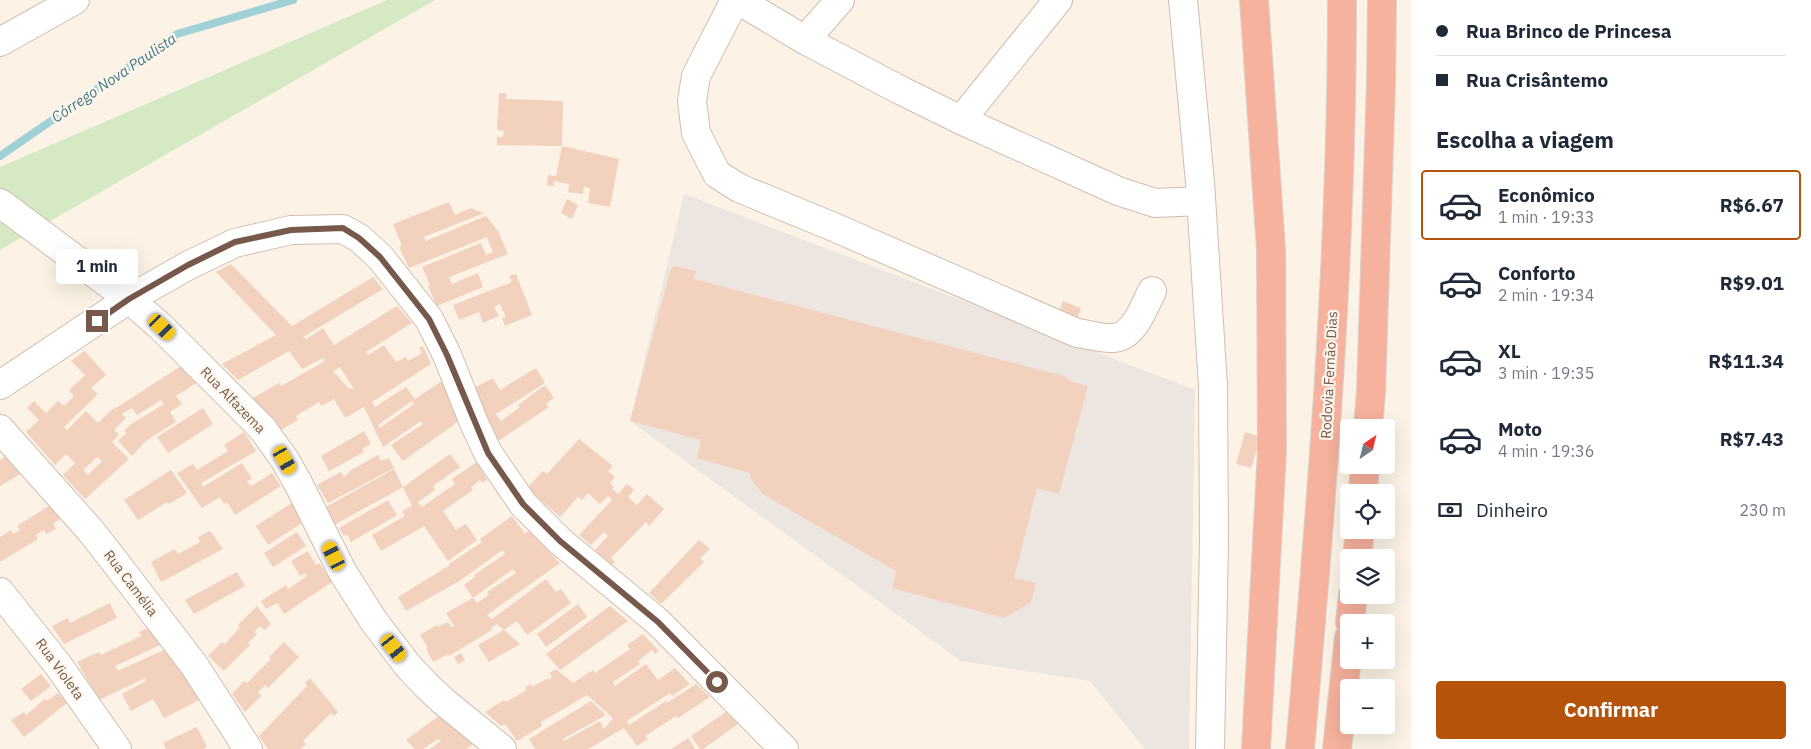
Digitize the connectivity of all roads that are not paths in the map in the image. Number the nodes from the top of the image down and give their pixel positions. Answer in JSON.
{"nodes":[{"id":1,"x":75,"y":0,"type":"edge"},
{"id":2,"x":737,"y":0,"type":"edge"},
{"id":3,"x":840,"y":0,"type":"edge"},
{"id":4,"x":1058,"y":0,"type":"edge"},
{"id":5,"x":1183,"y":0,"type":"edge"},
{"id":6,"x":1254,"y":0,"type":"edge"},
{"id":7,"x":1342,"y":0,"type":"edge"},
{"id":8,"x":1382,"y":0,"type":"edge"},
{"id":9,"x":805,"y":40,"type":"junction"},
{"id":10,"x":0,"y":42,"type":"edge"},
{"id":11,"x":962,"y":120,"type":"junction"},
{"id":12,"x":1201,"y":201,"type":"junction"},
{"id":13,"x":0,"y":203,"type":"edge"},
{"id":14,"x":1152,"y":291,"type":"dead end"},
{"id":15,"x":129,"y":299,"type":"junction"},
{"id":16,"x":0,"y":385,"type":"edge"},
{"id":17,"x":1369,"y":419,"type":"edge"},
{"id":18,"x":0,"y":429,"type":"edge"},
{"id":19,"x":0,"y":592,"type":"edge"},
{"id":20,"x":1346,"y":669,"type":"edge"},
{"id":21,"x":117,"y":749,"type":"edge"},
{"id":22,"x":248,"y":749,"type":"edge"},
{"id":23,"x":502,"y":749,"type":"edge"},
{"id":24,"x":784,"y":749,"type":"edge"},
{"id":25,"x":1210,"y":749,"type":"edge"},
{"id":26,"x":1256,"y":749,"type":"edge"},
{"id":27,"x":1300,"y":749,"type":"edge"},
{"id":28,"x":1337,"y":749,"type":"edge"}],
"edges":[{"from":1,"to":10,"type":"street"},
{"from":2,"to":9,"type":"street"},
{"from":2,"to":14,"type":"street"},
{"from":3,"to":9,"type":"street"},
{"from":4,"to":11,"type":"street"},
{"from":5,"to":12,"type":"street"},
{"from":6,"to":26,"type":"highway"},
{"from":7,"to":27,"type":"highway","name":"Rodovia Fernão Dias"},
{"from":8,"to":17,"type":"highway"},
{"from":9,"to":11,"type":"street"},
{"from":11,"to":12,"type":"street"},
{"from":12,"to":25,"type":"street"},
{"from":13,"to":15,"type":"street","name":"Rua Alfazema"},
{"from":15,"to":16,"type":"street"},
{"from":15,"to":23,"type":"street","name":"Rua Alfazema"},
{"from":15,"to":24,"type":"street"},
{"from":18,"to":22,"type":"street","name":"Rua Camélia"},
{"from":19,"to":21,"type":"street","name":"Rua Violeta"},
{"from":20,"to":28,"type":"highway"}]}
